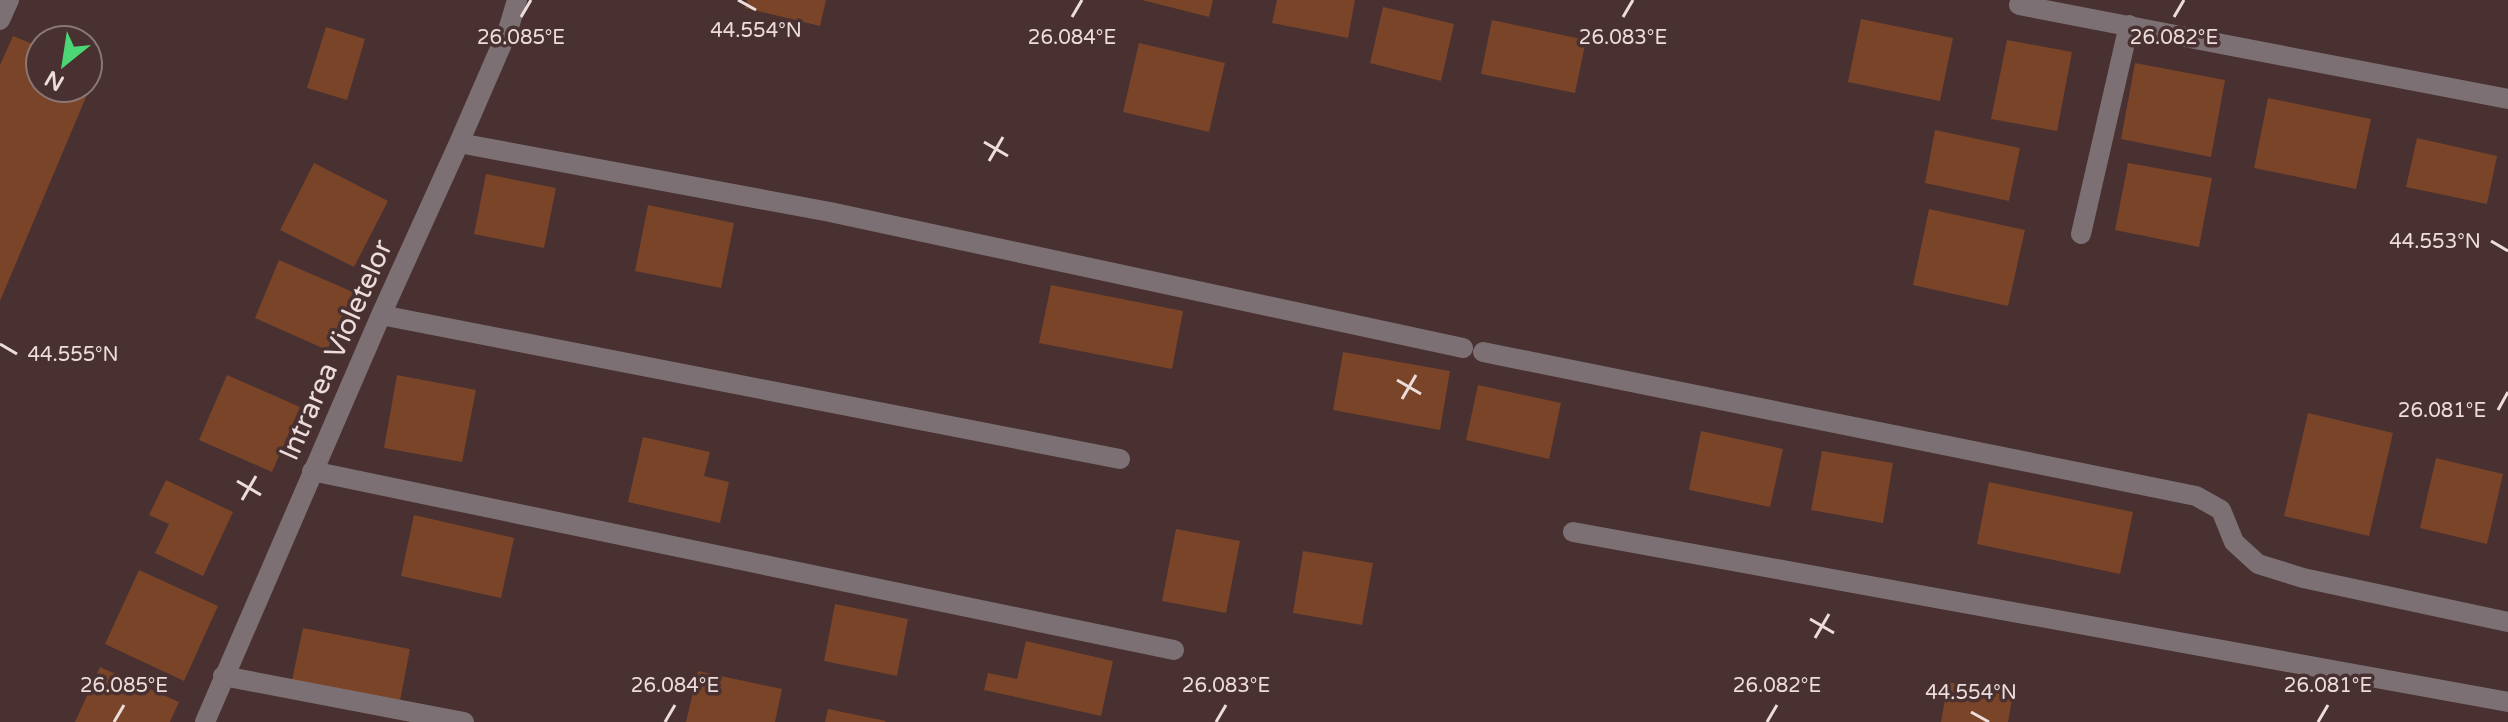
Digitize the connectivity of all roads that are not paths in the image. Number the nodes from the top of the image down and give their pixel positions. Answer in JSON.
{"nodes":[{"id":1,"x":9,"y":0,"type":"edge"},
{"id":2,"x":517,"y":0,"type":"edge"},
{"id":3,"x":2019,"y":5,"type":"dead end"},
{"id":4,"x":0,"y":20,"type":"edge"},
{"id":5,"x":2129,"y":25,"type":"junction"},
{"id":6,"x":2508,"y":99,"type":"edge"},
{"id":7,"x":459,"y":143,"type":"junction"},
{"id":8,"x":2081,"y":234,"type":"dead end"},
{"id":9,"x":381,"y":315,"type":"junction"},
{"id":10,"x":1463,"y":348,"type":"dead end"},
{"id":11,"x":1483,"y":352,"type":"dead end"},
{"id":12,"x":1120,"y":459,"type":"dead end"},
{"id":13,"x":312,"y":471,"type":"junction"},
{"id":14,"x":1573,"y":532,"type":"dead end"},
{"id":15,"x":2508,"y":622,"type":"edge"},
{"id":16,"x":1174,"y":650,"type":"dead end"},
{"id":17,"x":223,"y":676,"type":"junction"},
{"id":18,"x":2508,"y":702,"type":"edge"},
{"id":19,"x":205,"y":722,"type":"edge"},
{"id":20,"x":464,"y":722,"type":"edge"}],
"edges":[{"from":1,"to":4,"type":"street"},
{"from":2,"to":7,"type":"street","name":"Intrarea Violetelor"},
{"from":3,"to":5,"type":"street"},
{"from":5,"to":6,"type":"street"},
{"from":5,"to":8,"type":"street"},
{"from":7,"to":9,"type":"street","name":"Intrarea Violetelor"},
{"from":7,"to":10,"type":"street"},
{"from":9,"to":12,"type":"street"},
{"from":9,"to":13,"type":"street","name":"Intrarea Violetelor"},
{"from":11,"to":15,"type":"street"},
{"from":13,"to":16,"type":"street"},
{"from":13,"to":17,"type":"street","name":"Intrarea Violetelor"},
{"from":14,"to":18,"type":"street"},
{"from":17,"to":19,"type":"street","name":"Intrarea Violetelor"},
{"from":17,"to":20,"type":"street"}]}
